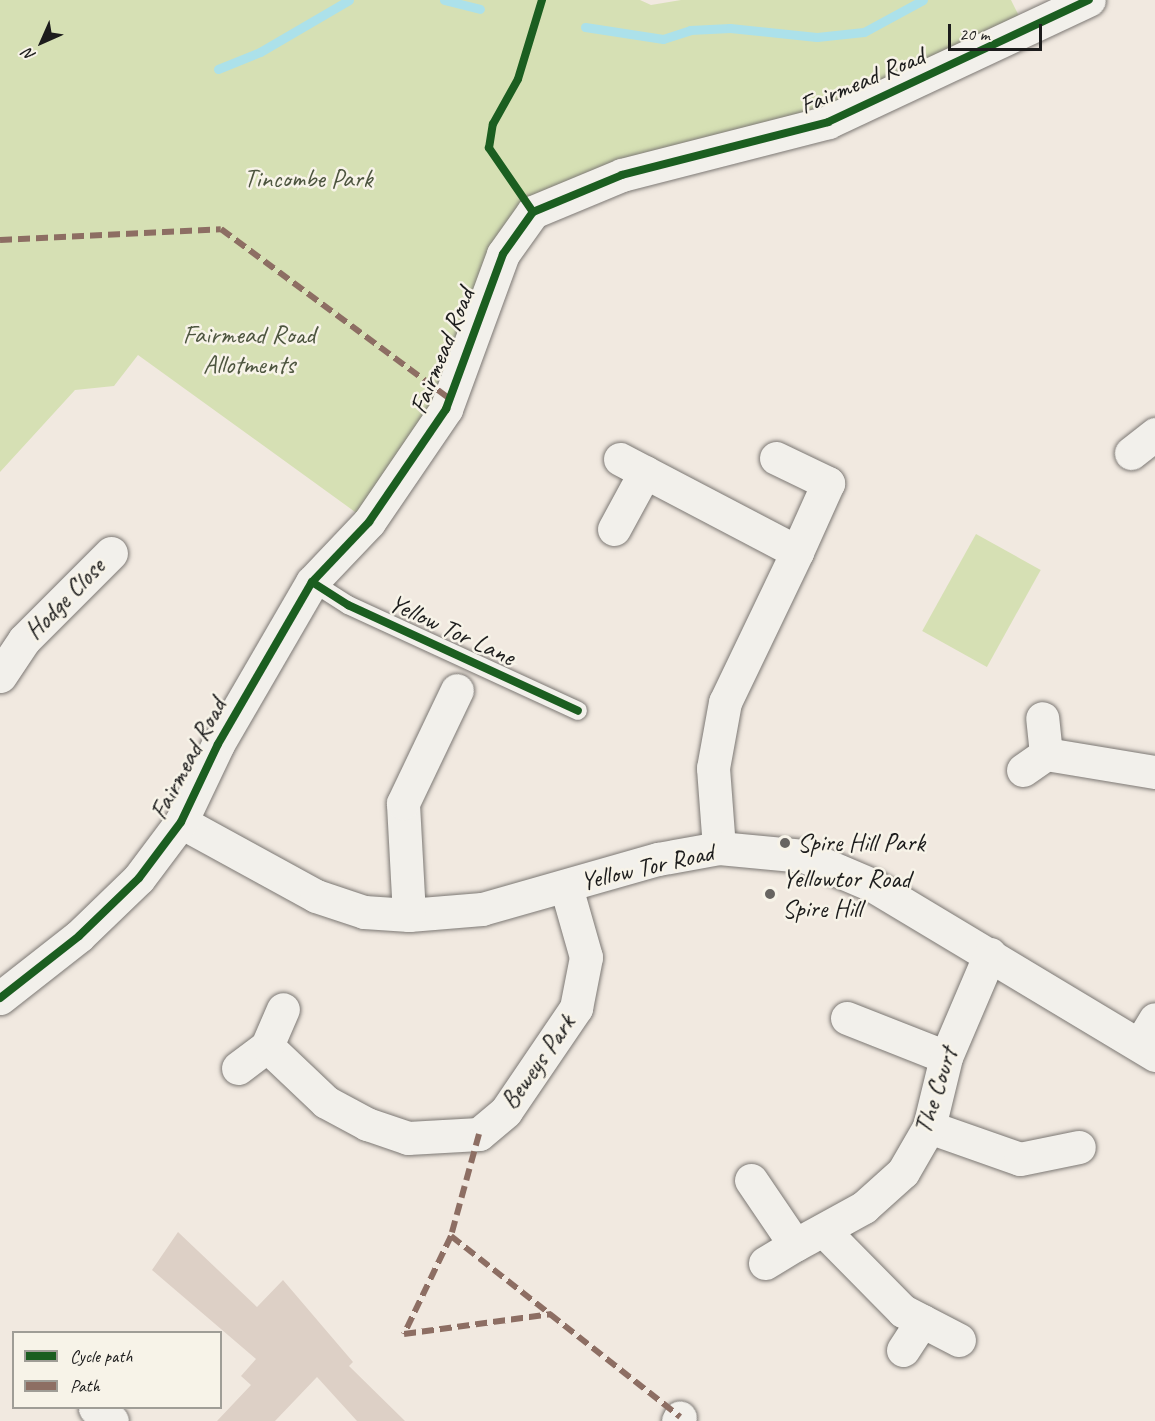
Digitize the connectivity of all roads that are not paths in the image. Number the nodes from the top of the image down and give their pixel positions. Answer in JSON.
{"nodes":[{"id":1,"x":1089,"y":0,"type":"edge"},
{"id":2,"x":776,"y":458,"type":"dead end"},
{"id":3,"x":614,"y":529,"type":"dead end"},
{"id":4,"x":111,"y":552,"type":"dead end"},
{"id":5,"x":797,"y":552,"type":"junction"},
{"id":6,"x":312,"y":582,"type":"junction"},
{"id":7,"x":0,"y":676,"type":"edge"},
{"id":8,"x":457,"y":690,"type":"dead end"},
{"id":9,"x":578,"y":711,"type":"dead end"},
{"id":10,"x":1042,"y":718,"type":"dead end"},
{"id":11,"x":1155,"y":772,"type":"edge"},
{"id":12,"x":181,"y":822,"type":"junction"},
{"id":13,"x":719,"y":848,"type":"junction"},
{"id":14,"x":566,"y":887,"type":"junction"},
{"id":15,"x":409,"y":915,"type":"junction"},
{"id":16,"x":990,"y":954,"type":"junction"},
{"id":17,"x":0,"y":998,"type":"edge"},
{"id":18,"x":283,"y":1009,"type":"dead end"},
{"id":19,"x":847,"y":1018,"type":"dead end"},
{"id":20,"x":1150,"y":1040,"type":"edge"},
{"id":21,"x":267,"y":1046,"type":"junction"},
{"id":22,"x":946,"y":1057,"type":"junction"},
{"id":23,"x":238,"y":1068,"type":"dead end"},
{"id":24,"x":929,"y":1127,"type":"junction"},
{"id":25,"x":1079,"y":1148,"type":"dead end"},
{"id":26,"x":751,"y":1180,"type":"dead end"},
{"id":27,"x":824,"y":1231,"type":"junction"},
{"id":28,"x":795,"y":1245,"type":"junction"},
{"id":29,"x":765,"y":1263,"type":"dead end"},
{"id":30,"x":922,"y":1322,"type":"junction"},
{"id":31,"x":959,"y":1340,"type":"dead end"},
{"id":32,"x":903,"y":1350,"type":"dead end"},
{"id":33,"x":97,"y":1409,"type":"edge"},
{"id":34,"x":112,"y":1421,"type":"edge"}],
"edges":[{"from":1,"to":6,"type":"street","name":"Fairmead Road"},
{"from":2,"to":5,"type":"street"},
{"from":3,"to":5,"type":"street"},
{"from":4,"to":7,"type":"street","name":"Hodge Close"},
{"from":5,"to":13,"type":"street"},
{"from":6,"to":9,"type":"lane","name":"Yellow Tor Lane"},
{"from":6,"to":12,"type":"street","name":"Fairmead Road"},
{"from":8,"to":15,"type":"street"},
{"from":10,"to":11,"type":"street"},
{"from":12,"to":15,"type":"street","name":"Yellow Tor Road"},
{"from":12,"to":17,"type":"street","name":"Fairmead Road"},
{"from":13,"to":14,"type":"street","name":"Yellow Tor Road"},
{"from":13,"to":16,"type":"street","name":"Yellow Tor Road"},
{"from":14,"to":15,"type":"street","name":"Yellow Tor Road"},
{"from":14,"to":21,"type":"street","name":"Beweys Park"},
{"from":16,"to":20,"type":"street","name":"Yellow Tor Road"},
{"from":16,"to":22,"type":"street","name":"The Court"},
{"from":18,"to":21,"type":"street"},
{"from":19,"to":22,"type":"street"},
{"from":21,"to":23,"type":"street"},
{"from":22,"to":24,"type":"street","name":"The Court"},
{"from":24,"to":25,"type":"street"},
{"from":24,"to":27,"type":"street","name":"The Court"},
{"from":26,"to":28,"type":"street"},
{"from":27,"to":28,"type":"street","name":"The Court"},
{"from":27,"to":30,"type":"street"},
{"from":28,"to":29,"type":"street","name":"The Court"},
{"from":30,"to":31,"type":"street"},
{"from":30,"to":32,"type":"street"},
{"from":33,"to":34,"type":"street"}]}
